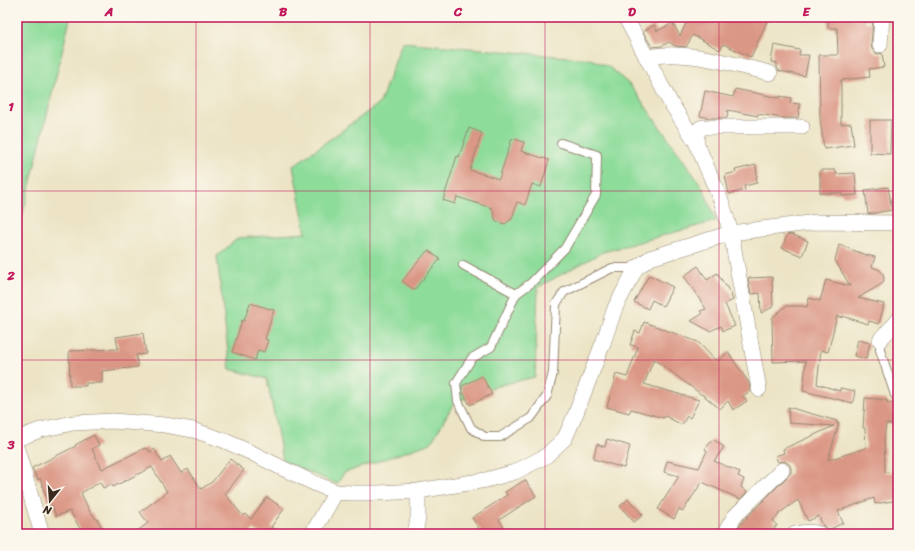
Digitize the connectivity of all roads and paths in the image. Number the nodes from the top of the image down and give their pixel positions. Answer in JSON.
{"nodes":[{"id":1,"x":882,"y":17,"type":"edge"},
{"id":2,"x":627,"y":18,"type":"edge"},
{"id":3,"x":880,"y":45,"type":"dead end"},
{"id":4,"x":646,"y":57,"type":"junction"},
{"id":5,"x":770,"y":73,"type":"dead end"},
{"id":6,"x":802,"y":127,"type":"dead end"},
{"id":7,"x":696,"y":142,"type":"junction"},
{"id":8,"x":561,"y":144,"type":"dead end"},
{"id":9,"x":898,"y":223,"type":"edge"},
{"id":10,"x":731,"y":233,"type":"junction"},
{"id":11,"x":463,"y":264,"type":"dead end"},
{"id":12,"x":636,"y":268,"type":"junction"},
{"id":13,"x":516,"y":294,"type":"junction"},
{"id":14,"x":892,"y":330,"type":"edge"},
{"id":15,"x":759,"y":389,"type":"dead end"},
{"id":16,"x":895,"y":395,"type":"dead end"},
{"id":17,"x":17,"y":439,"type":"edge"},
{"id":18,"x":17,"y":449,"type":"edge"},
{"id":19,"x":782,"y":470,"type":"dead end"},
{"id":20,"x":418,"y":491,"type":"junction"},
{"id":21,"x":336,"y":492,"type":"junction"},
{"id":22,"x":42,"y":534,"type":"edge"},
{"id":23,"x":312,"y":534,"type":"edge"},
{"id":24,"x":415,"y":534,"type":"edge"},
{"id":25,"x":724,"y":534,"type":"edge"},
{"id":26,"x":795,"y":534,"type":"edge"},
{"id":27,"x":820,"y":534,"type":"edge"}],
"edges":[{"from":1,"to":3,"type":"street"},
{"from":2,"to":4,"type":"street"},
{"from":4,"to":5,"type":"street"},
{"from":4,"to":7,"type":"street"},
{"from":6,"to":7,"type":"street"},
{"from":7,"to":10,"type":"street"},
{"from":8,"to":13,"type":"lane"},
{"from":9,"to":10,"type":"street"},
{"from":10,"to":12,"type":"street"},
{"from":10,"to":15,"type":"street"},
{"from":11,"to":13,"type":"lane"},
{"from":12,"to":13,"type":"lane"},
{"from":12,"to":20,"type":"street"},
{"from":14,"to":16,"type":"lane"},
{"from":17,"to":21,"type":"street"},
{"from":18,"to":22,"type":"street"},
{"from":19,"to":25,"type":"street"},
{"from":20,"to":21,"type":"street"},
{"from":20,"to":24,"type":"street"},
{"from":21,"to":23,"type":"street"},
{"from":26,"to":27,"type":"street"}]}
